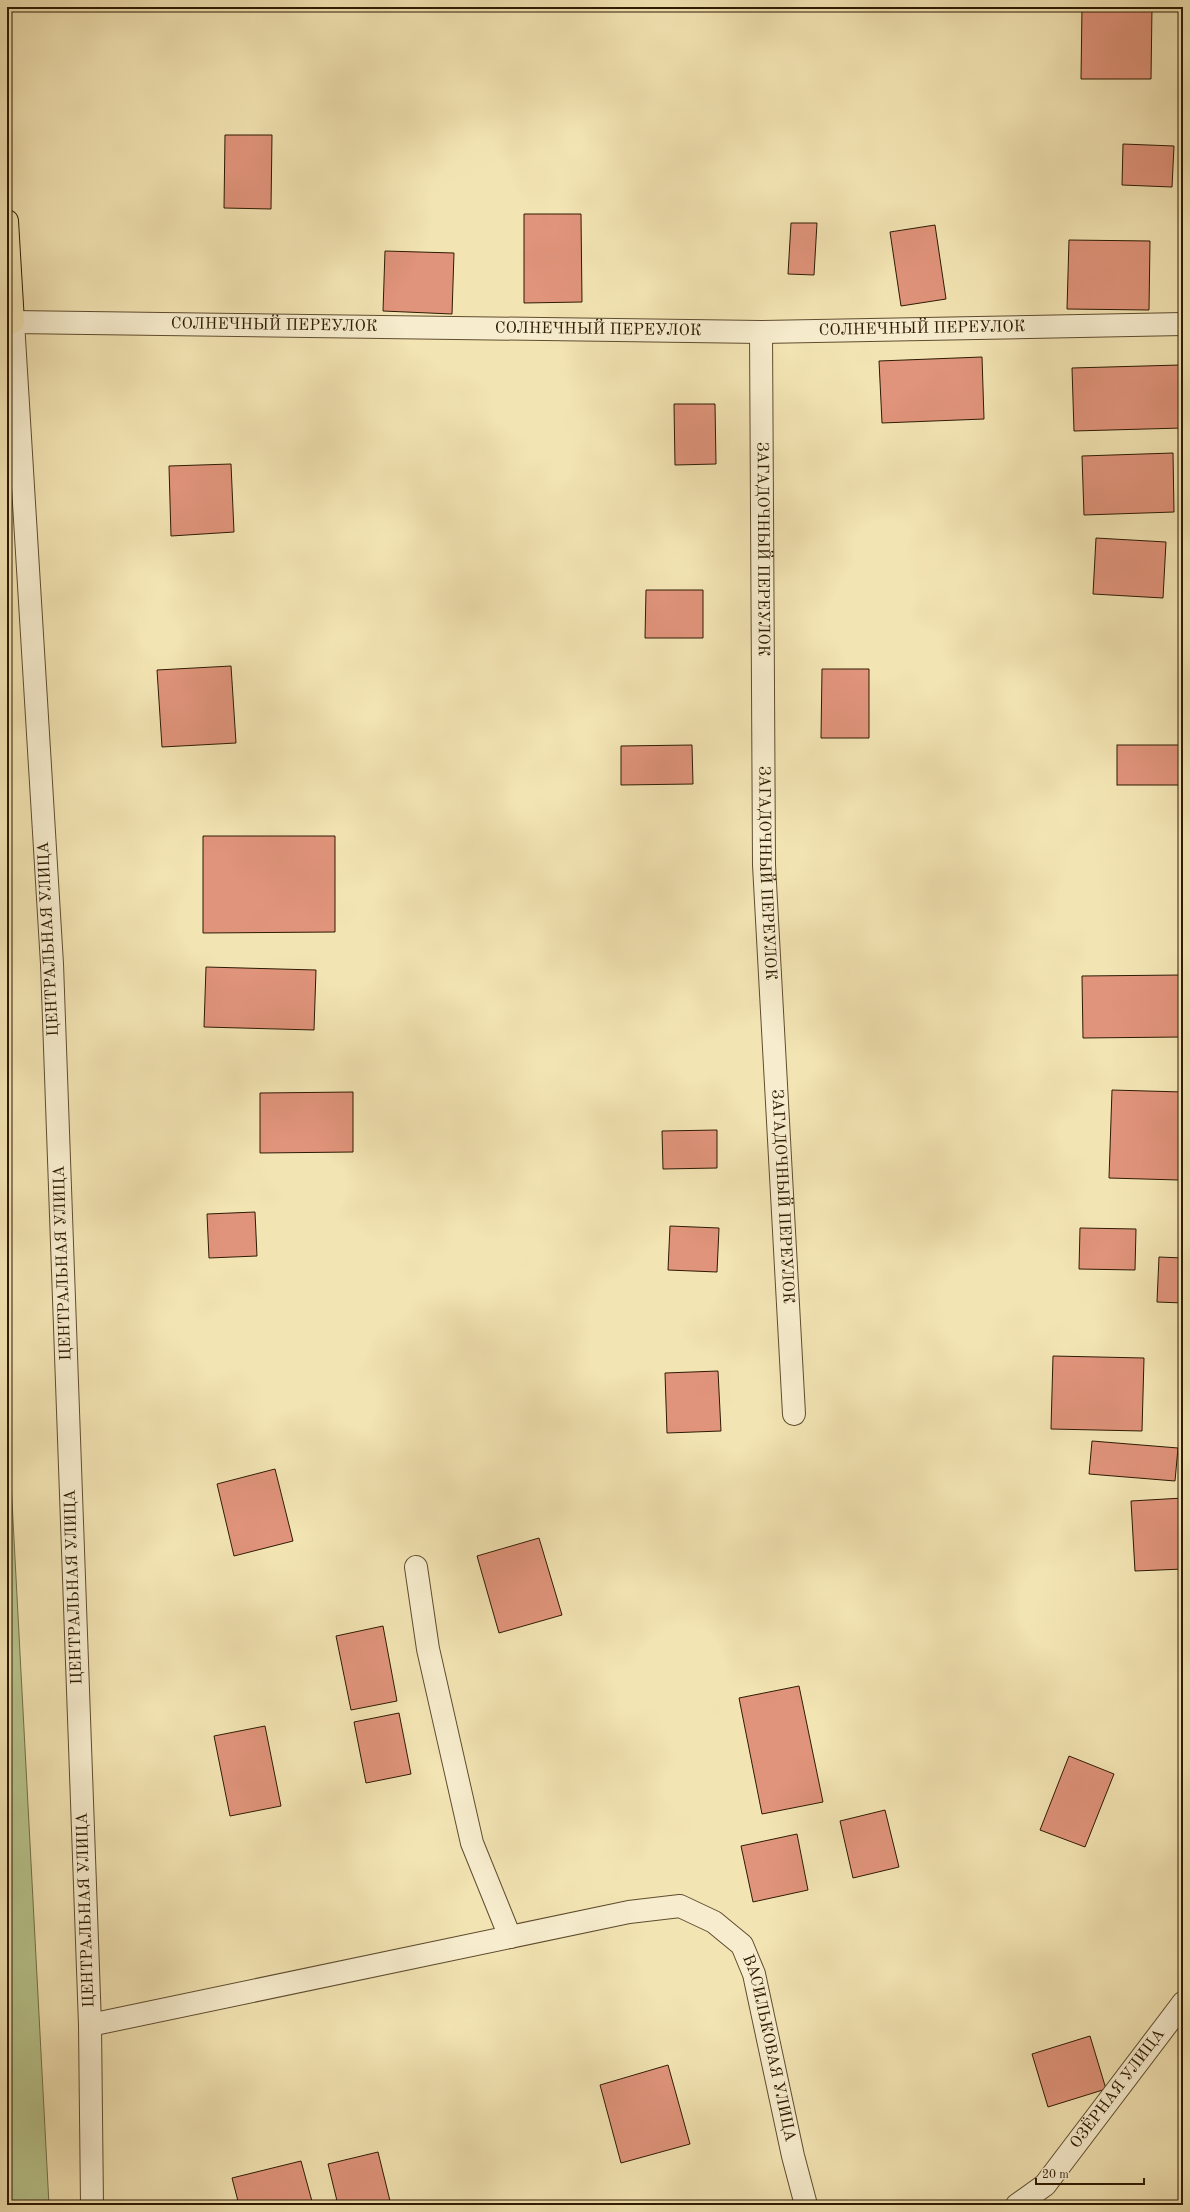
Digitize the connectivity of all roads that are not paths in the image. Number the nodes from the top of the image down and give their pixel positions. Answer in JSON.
{"nodes":[{"id":1,"x":7,"y":221,"type":"edge"},
{"id":2,"x":10,"y":321,"type":"edge"},
{"id":3,"x":1183,"y":324,"type":"edge"},
{"id":4,"x":761,"y":332,"type":"junction"},
{"id":5,"x":7,"y":448,"type":"edge"},
{"id":6,"x":24,"y":515,"type":"junction"},
{"id":7,"x":794,"y":1414,"type":"dead end"},
{"id":8,"x":416,"y":1567,"type":"dead end"},
{"id":9,"x":510,"y":1937,"type":"junction"},
{"id":10,"x":1183,"y":2003,"type":"edge"},
{"id":11,"x":90,"y":2025,"type":"junction"},
{"id":12,"x":92,"y":2205,"type":"edge"},
{"id":13,"x":806,"y":2205,"type":"edge"},
{"id":14,"x":1017,"y":2205,"type":"edge"}],
"edges":[{"from":1,"to":2,"type":"main road"},
{"from":2,"to":4,"type":"street","name":"СОЛНЕЧНЫЙ ПЕРЕУЛОК"},
{"from":2,"to":6,"type":"street","name":"ЦЕНТРАЛЬНАЯ УЛИЦА"},
{"from":3,"to":4,"type":"street","name":"СОЛНЕЧНЫЙ ПЕРЕУЛОК"},
{"from":4,"to":7,"type":"street","name":"ЗАГАДОЧНЫЙ ПЕРЕУЛОК"},
{"from":5,"to":6,"type":"street"},
{"from":6,"to":11,"type":"street","name":"ЦЕНТРАЛЬНАЯ УЛИЦА"},
{"from":8,"to":9,"type":"street"},
{"from":9,"to":11,"type":"street","name":"ВАСИЛЬКОВАЯ УЛИЦА"},
{"from":9,"to":13,"type":"street","name":"ВАСИЛЬКОВАЯ УЛИЦА"},
{"from":10,"to":14,"type":"street","name":"ОЗЁРНАЯ УЛИЦА"},
{"from":11,"to":12,"type":"street","name":"ЦЕНТРАЛЬНАЯ УЛИЦА"}]}
